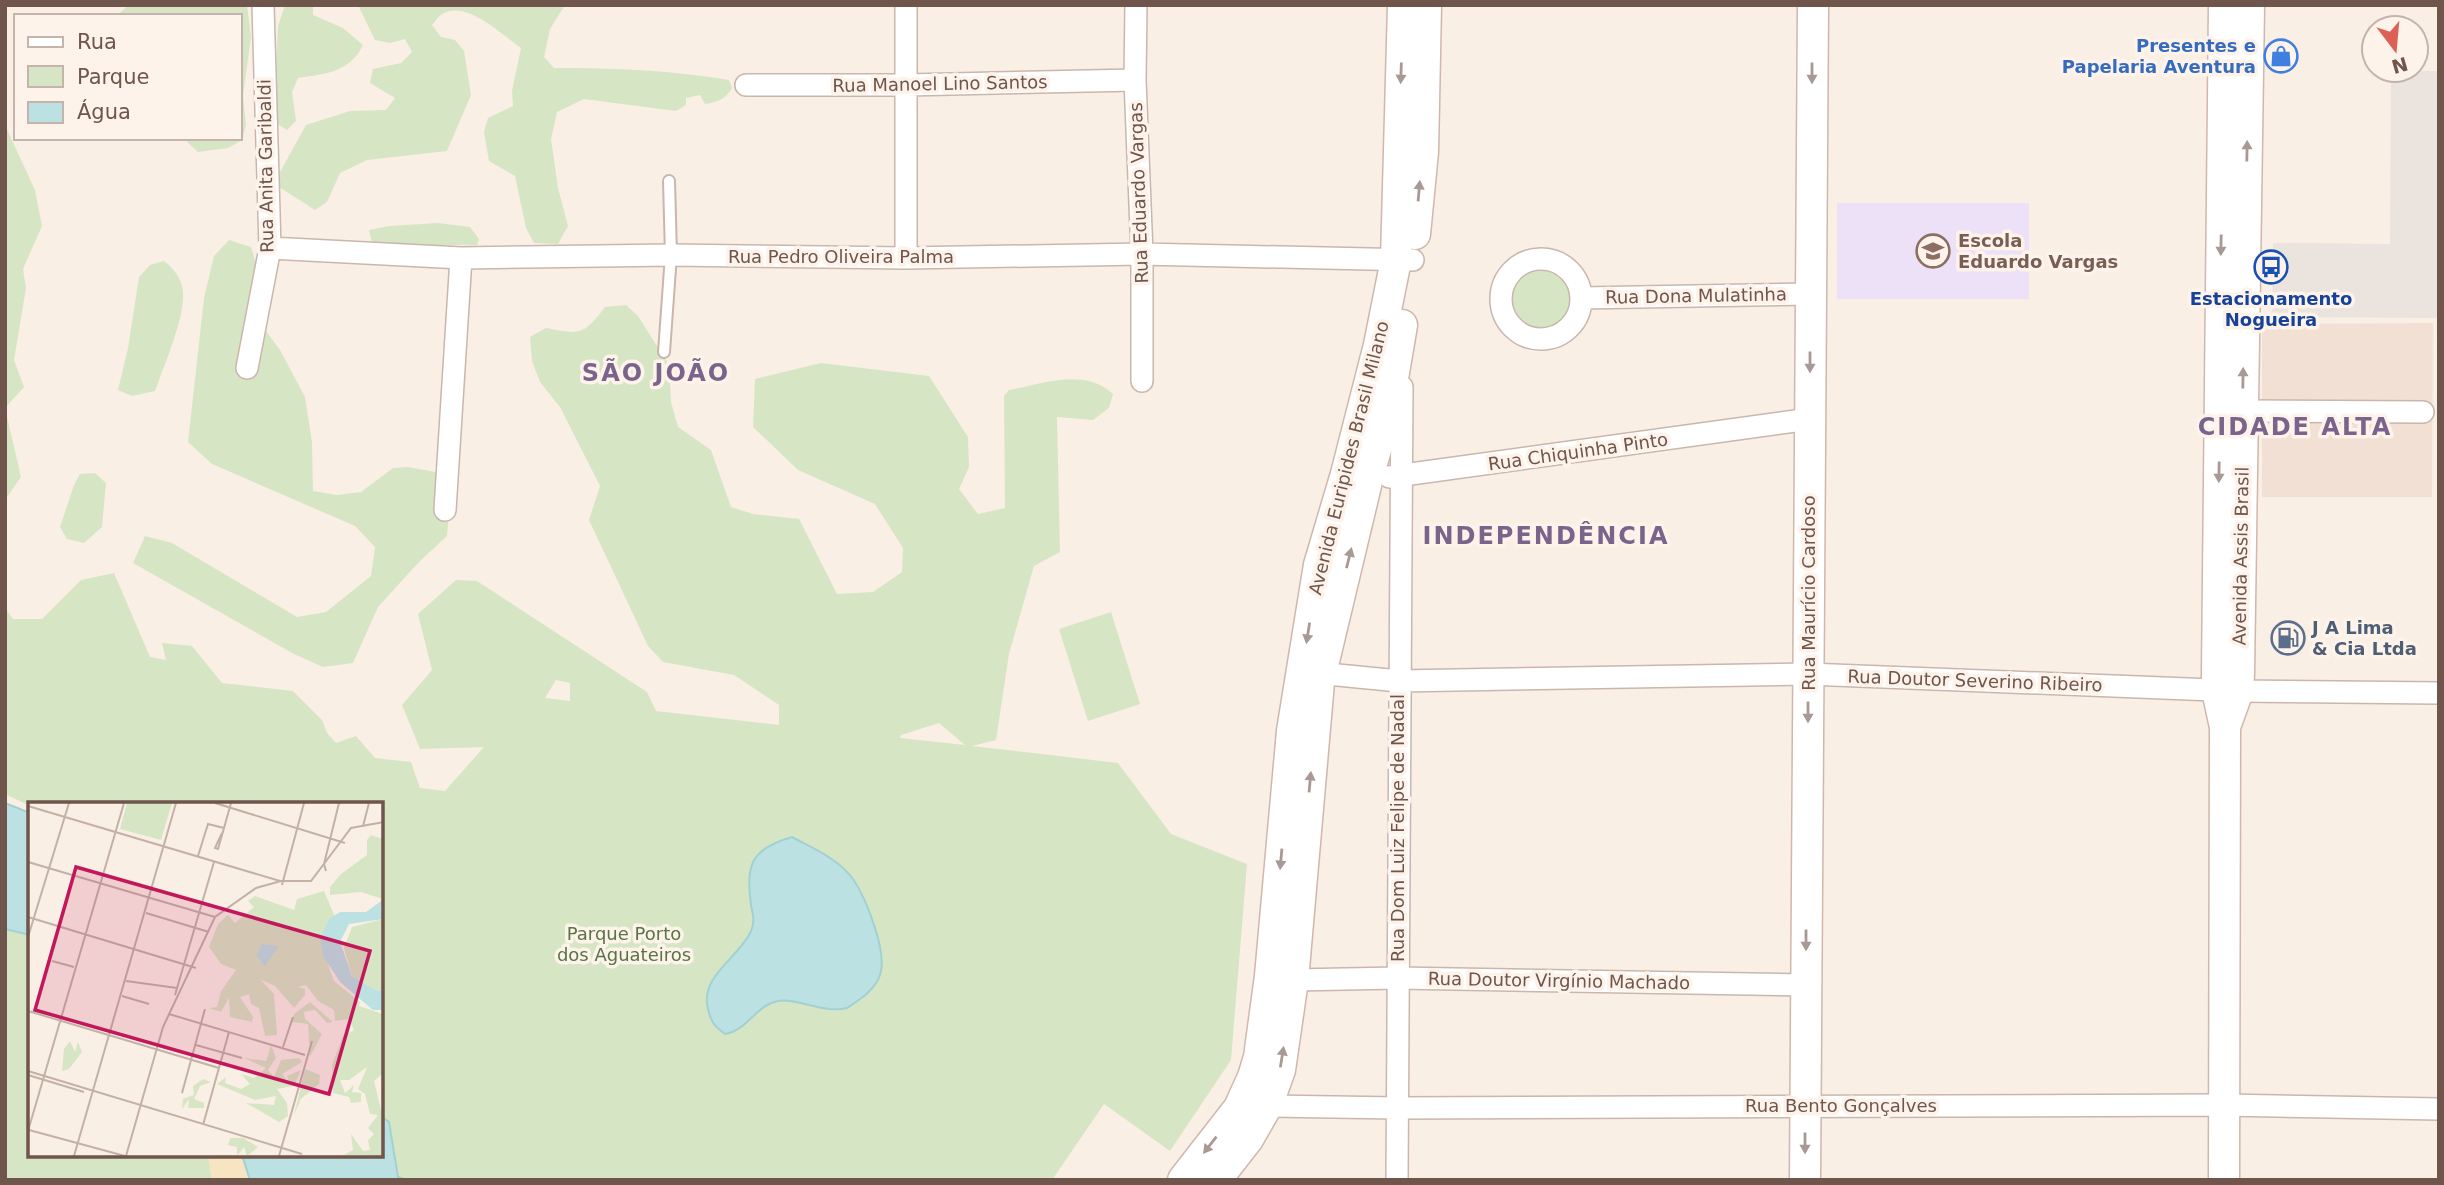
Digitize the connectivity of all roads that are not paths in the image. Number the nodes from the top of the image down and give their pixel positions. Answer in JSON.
{"nodes":[{"id":1,"x":263,"y":5,"type":"edge"},
{"id":2,"x":906,"y":5,"type":"edge"},
{"id":3,"x":1136,"y":5,"type":"edge"},
{"id":4,"x":1403,"y":5,"type":"edge"},
{"id":5,"x":1426,"y":5,"type":"edge"},
{"id":6,"x":1813,"y":5,"type":"edge"},
{"id":7,"x":2224,"y":5,"type":"edge"},
{"id":8,"x":2249,"y":5,"type":"edge"},
{"id":9,"x":1135,"y":80,"type":"junction"},
{"id":10,"x":746,"y":85,"type":"dead end"},
{"id":11,"x":906,"y":85,"type":"junction"},
{"id":12,"x":669,"y":181,"type":"dead end"},
{"id":13,"x":270,"y":248,"type":"junction"},
{"id":14,"x":1142,"y":254,"type":"junction"},
{"id":15,"x":671,"y":256,"type":"junction"},
{"id":16,"x":461,"y":258,"type":"junction"},
{"id":17,"x":906,"y":258,"type":"junction"},
{"id":18,"x":1405,"y":260,"type":"junction"},
{"id":19,"x":1811,"y":294,"type":"junction"},
{"id":20,"x":1581,"y":298,"type":"dead end"},
{"id":21,"x":1405,"y":306,"type":"junction"},
{"id":22,"x":664,"y":352,"type":"dead end"},
{"id":23,"x":247,"y":368,"type":"dead end"},
{"id":24,"x":1142,"y":381,"type":"dead end"},
{"id":25,"x":1377,"y":403,"type":"junction"},
{"id":26,"x":2243,"y":411,"type":"junction"},
{"id":27,"x":2423,"y":412,"type":"dead end"},
{"id":28,"x":1810,"y":419,"type":"junction"},
{"id":29,"x":1357,"y":476,"type":"junction"},
{"id":30,"x":1400,"y":477,"type":"junction"},
{"id":31,"x":444,"y":510,"type":"dead end"},
{"id":32,"x":1311,"y":673,"type":"junction"},
{"id":33,"x":1808,"y":674,"type":"junction"},
{"id":34,"x":1399,"y":681,"type":"junction"},
{"id":35,"x":2228,"y":691,"type":"junction"},
{"id":36,"x":2439,"y":693,"type":"edge"},
{"id":37,"x":1282,"y":978,"type":"junction"},
{"id":38,"x":1398,"y":978,"type":"junction"},
{"id":39,"x":1806,"y":985,"type":"junction"},
{"id":40,"x":1256,"y":1102,"type":"junction"},
{"id":41,"x":2225,"y":1105,"type":"junction"},
{"id":42,"x":1805,"y":1106,"type":"junction"},
{"id":43,"x":1397,"y":1108,"type":"junction"},
{"id":44,"x":2439,"y":1109,"type":"edge"},
{"id":45,"x":1183,"y":1180,"type":"edge"},
{"id":46,"x":1216,"y":1180,"type":"edge"},
{"id":47,"x":1397,"y":1180,"type":"edge"},
{"id":48,"x":1804,"y":1180,"type":"edge"},
{"id":49,"x":2224,"y":1180,"type":"edge"}],
"edges":[{"from":1,"to":13,"type":"street","name":"Rua Anita Garibaldi"},
{"from":2,"to":11,"type":"street"},
{"from":3,"to":9,"type":"street","name":"Rua Eduardo Vargas"},
{"from":4,"to":18,"type":"main road","name":"Avenida Euripides Brasil Milano","one_way":true},
{"from":18,"to":5,"type":"main road","name":"Avenida Euripides Brasil Milano","one_way":true},
{"from":6,"to":19,"type":"main road","name":"Rua Maurício Cardoso","one_way":true},
{"from":7,"to":35,"type":"main road","name":"Avenida Assis Brasil","one_way":true},
{"from":26,"to":8,"type":"main road","name":"Avenida Assis Brasil","one_way":true},
{"from":9,"to":11,"type":"street","name":"Rua Manoel Lino Santos"},
{"from":9,"to":14,"type":"street","name":"Rua Eduardo Vargas"},
{"from":10,"to":11,"type":"street","name":"Rua Manoel Lino Santos"},
{"from":11,"to":17,"type":"street"},
{"from":12,"to":15,"type":"lane"},
{"from":13,"to":16,"type":"street","name":"Rua Pedro Oliveira Palma"},
{"from":13,"to":23,"type":"street","name":"Rua Anita Garibaldi"},
{"from":14,"to":17,"type":"street","name":"Rua Pedro Oliveira Palma"},
{"from":14,"to":18,"type":"street","name":"Rua Pedro Oliveira Palma"},
{"from":14,"to":24,"type":"street","name":"Rua Eduardo Vargas"},
{"from":15,"to":16,"type":"street","name":"Rua Pedro Oliveira Palma"},
{"from":15,"to":17,"type":"street","name":"Rua Pedro Oliveira Palma"},
{"from":15,"to":22,"type":"lane"},
{"from":16,"to":31,"type":"street"},
{"from":18,"to":21,"type":"main road","name":"Avenida Euripides Brasil Milano"},
{"from":18,"to":25,"type":"main road","name":"Avenida Euripides Brasil Milano"},
{"from":19,"to":20,"type":"street","name":"Rua Dona Mulatinha"},
{"from":19,"to":28,"type":"main road","name":"Rua Maurício Cardoso","one_way":true},
{"from":21,"to":25,"type":"main road","name":"Avenida Euripides Brasil Milano"},
{"from":21,"to":30,"type":"street","name":"Rua Dom Luiz Felipe de Nadal"},
{"from":25,"to":29,"type":"main road","name":"Avenida Euripides Brasil Milano"},
{"from":25,"to":30,"type":"street","name":"Rua Dom Luiz Felipe de Nadal"},
{"from":26,"to":27,"type":"street"},
{"from":26,"to":35,"type":"main road","name":"Avenida Assis Brasil"},
{"from":28,"to":30,"type":"street","name":"Rua Chiquinha Pinto"},
{"from":28,"to":33,"type":"main road","name":"Rua Maurício Cardoso"},
{"from":29,"to":30,"type":"street","name":"Rua Chiquinha Pinto"},
{"from":29,"to":32,"type":"main road","name":"Avenida Euripides Brasil Milano"},
{"from":30,"to":34,"type":"street","name":"Rua Dom Luiz Felipe de Nadal"},
{"from":32,"to":34,"type":"street","name":"Rua Doutor Severino Ribeiro"},
{"from":32,"to":37,"type":"main road","name":"Avenida Euripides Brasil Milano"},
{"from":33,"to":34,"type":"street","name":"Rua Doutor Severino Ribeiro"},
{"from":33,"to":35,"type":"street","name":"Rua Doutor Severino Ribeiro"},
{"from":33,"to":39,"type":"main road","name":"Rua Maurício Cardoso","one_way":true},
{"from":34,"to":38,"type":"street","name":"Rua Dom Luiz Felipe de Nadal"},
{"from":35,"to":36,"type":"street","name":"Rua Doutor Severino Ribeiro"},
{"from":35,"to":41,"type":"main road","name":"Avenida Assis Brasil"},
{"from":37,"to":38,"type":"street","name":"Rua Doutor Virgínio Machado"},
{"from":37,"to":40,"type":"main road","name":"Avenida Euripides Brasil Milano"},
{"from":38,"to":39,"type":"street","name":"Rua Doutor Virgínio Machado"},
{"from":38,"to":43,"type":"street","name":"Rua Dom Luiz Felipe de Nadal"},
{"from":39,"to":42,"type":"main road","name":"Rua Maurício Cardoso"},
{"from":40,"to":43,"type":"street","name":"Rua Bento Gonçalves"},
{"from":40,"to":45,"type":"main road","name":"Avenida Euripides Brasil Milano","one_way":true},
{"from":40,"to":46,"type":"main road","name":"Avenida Euripides Brasil Milano"},
{"from":41,"to":42,"type":"street","name":"Rua Bento Gonçalves"},
{"from":41,"to":44,"type":"street","name":"Rua Bento Gonçalves"},
{"from":41,"to":49,"type":"main road","name":"Avenida Assis Brasil"},
{"from":42,"to":43,"type":"street","name":"Rua Bento Gonçalves"},
{"from":42,"to":48,"type":"main road","name":"Rua Maurício Cardoso","one_way":true},
{"from":43,"to":47,"type":"street","name":"Rua Dom Luiz Felipe de Nadal"}]}
